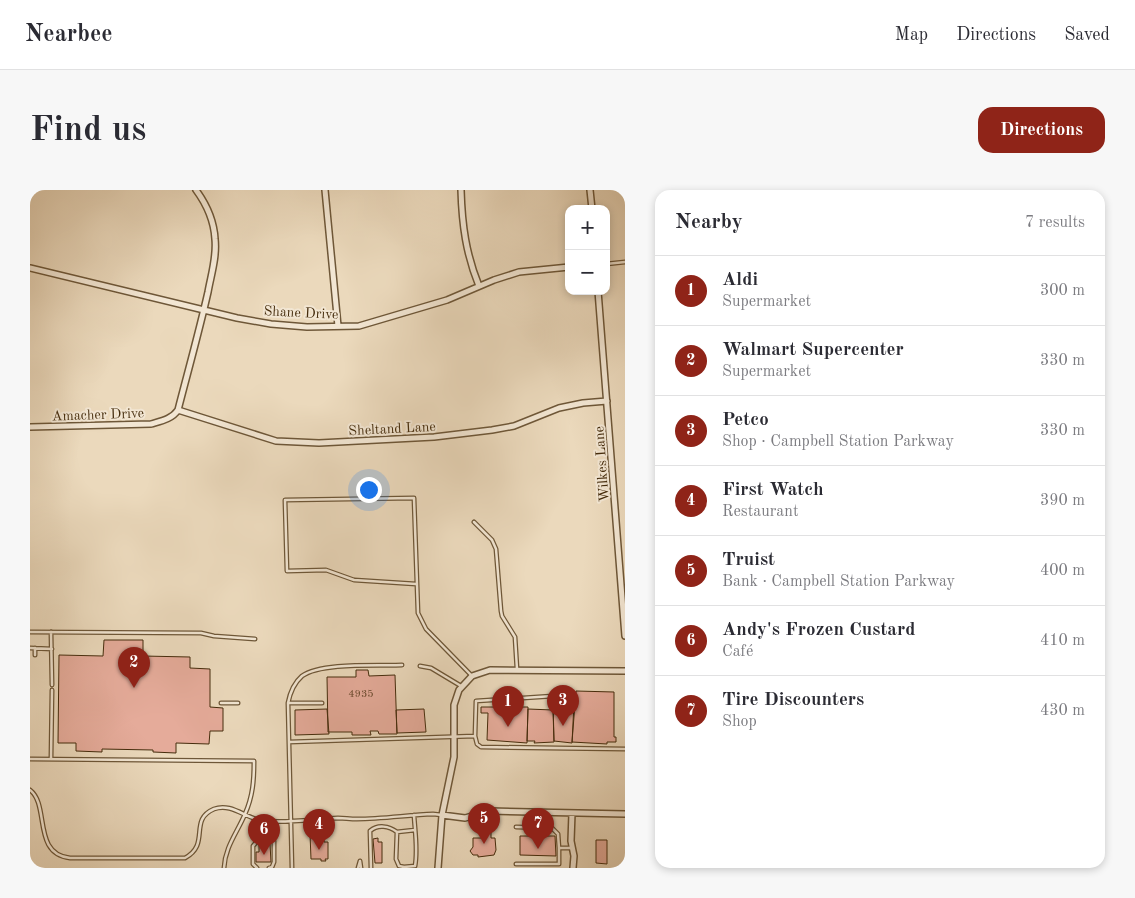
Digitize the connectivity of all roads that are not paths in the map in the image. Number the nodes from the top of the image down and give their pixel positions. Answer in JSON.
{"nodes":[{"id":1,"x":196,"y":190,"type":"edge"},
{"id":2,"x":325,"y":190,"type":"edge"},
{"id":3,"x":460,"y":190,"type":"edge"},
{"id":4,"x":590,"y":190,"type":"edge"},
{"id":5,"x":592,"y":205,"type":"edge"},
{"id":6,"x":625,"y":262,"type":"edge"},
{"id":7,"x":610,"y":264,"type":"edge"},
{"id":8,"x":30,"y":268,"type":"edge"},
{"id":9,"x":565,"y":268,"type":"edge"},
{"id":10,"x":478,"y":286,"type":"junction"},
{"id":11,"x":598,"y":295,"type":"edge"},
{"id":12,"x":204,"y":309,"type":"junction"},
{"id":13,"x":338,"y":326,"type":"junction"},
{"id":14,"x":607,"y":401,"type":"junction"},
{"id":15,"x":178,"y":410,"type":"junction"},
{"id":16,"x":30,"y":427,"type":"edge"},
{"id":17,"x":474,"y":522,"type":"dead end"},
{"id":18,"x":416,"y":584,"type":"junction"},
{"id":19,"x":30,"y":632,"type":"edge"},
{"id":20,"x":51,"y":632,"type":"junction"},
{"id":21,"x":625,"y":636,"type":"edge"},
{"id":22,"x":255,"y":638,"type":"dead end"},
{"id":23,"x":30,"y":648,"type":"edge"},
{"id":24,"x":34,"y":648,"type":"junction"},
{"id":25,"x":52,"y":649,"type":"junction"},
{"id":26,"x":35,"y":655,"type":"dead end"},
{"id":27,"x":402,"y":665,"type":"dead end"},
{"id":28,"x":420,"y":666,"type":"dead end"},
{"id":29,"x":517,"y":669,"type":"junction"},
{"id":30,"x":625,"y":671,"type":"edge"},
{"id":31,"x":472,"y":676,"type":"junction"},
{"id":32,"x":52,"y":684,"type":"dead end"},
{"id":33,"x":461,"y":686,"type":"junction"},
{"id":34,"x":52,"y":690,"type":"dead end"},
{"id":35,"x":568,"y":695,"type":"dead end"},
{"id":36,"x":221,"y":703,"type":"dead end"},
{"id":37,"x":238,"y":703,"type":"dead end"},
{"id":38,"x":288,"y":703,"type":"junction"},
{"id":39,"x":322,"y":703,"type":"dead end"},
{"id":40,"x":454,"y":736,"type":"junction"},
{"id":41,"x":475,"y":736,"type":"junction"},
{"id":42,"x":288,"y":742,"type":"junction"},
{"id":43,"x":625,"y":749,"type":"edge"},
{"id":44,"x":30,"y":759,"type":"edge"},
{"id":45,"x":51,"y":759,"type":"junction"},
{"id":46,"x":30,"y":790,"type":"edge"},
{"id":47,"x":572,"y":813,"type":"junction"},
{"id":48,"x":625,"y":814,"type":"edge"},
{"id":49,"x":245,"y":815,"type":"junction"},
{"id":50,"x":414,"y":815,"type":"junction"},
{"id":51,"x":442,"y":815,"type":"junction"},
{"id":52,"x":291,"y":820,"type":"junction"},
{"id":53,"x":264,"y":821,"type":"junction"},
{"id":54,"x":516,"y":827,"type":"dead end"},
{"id":55,"x":415,"y":830,"type":"junction"},
{"id":56,"x":396,"y":832,"type":"junction"},
{"id":57,"x":264,"y":839,"type":"junction"},
{"id":58,"x":559,"y":848,"type":"junction"},
{"id":59,"x":572,"y":848,"type":"junction"},
{"id":60,"x":516,"y":864,"type":"dead end"},
{"id":61,"x":397,"y":867,"type":"edge"},
{"id":62,"x":224,"y":868,"type":"edge"},
{"id":63,"x":257,"y":868,"type":"edge"},
{"id":64,"x":269,"y":868,"type":"edge"},
{"id":65,"x":292,"y":868,"type":"edge"},
{"id":66,"x":371,"y":868,"type":"edge"},
{"id":67,"x":438,"y":868,"type":"edge"},
{"id":68,"x":573,"y":868,"type":"edge"}],
"edges":[{"from":1,"to":12,"type":"street"},
{"from":2,"to":13,"type":"street"},
{"from":3,"to":10,"type":"street"},
{"from":4,"to":5,"type":"street"},
{"from":6,"to":7,"type":"lane"},
{"from":8,"to":12,"type":"street","name":"Shane Drive"},
{"from":9,"to":10,"type":"street","name":"Shane Drive"},
{"from":10,"to":13,"type":"street","name":"Shane Drive"},
{"from":11,"to":14,"type":"street","name":"Wilkes Lane"},
{"from":12,"to":13,"type":"street","name":"Shane Drive"},
{"from":12,"to":15,"type":"street"},
{"from":14,"to":15,"type":"street","name":"Sheltand Lane"},
{"from":14,"to":21,"type":"street","name":"Wilkes Lane"},
{"from":15,"to":16,"type":"street","name":"Amacher Drive"},
{"from":17,"to":29,"type":"lane"},
{"from":18,"to":18,"type":"lane"},
{"from":18,"to":31,"type":"lane"},
{"from":19,"to":20,"type":"lane"},
{"from":20,"to":22,"type":"lane"},
{"from":20,"to":25,"type":"lane"},
{"from":23,"to":24,"type":"lane"},
{"from":24,"to":25,"type":"lane"},
{"from":24,"to":26,"type":"lane"},
{"from":25,"to":32,"type":"lane"},
{"from":27,"to":38,"type":"lane"},
{"from":28,"to":33,"type":"lane"},
{"from":29,"to":30,"type":"street"},
{"from":29,"to":31,"type":"street"},
{"from":31,"to":33,"type":"street"},
{"from":33,"to":40,"type":"street"},
{"from":34,"to":45,"type":"lane"},
{"from":35,"to":41,"type":"lane"},
{"from":36,"to":37,"type":"lane"},
{"from":38,"to":39,"type":"lane"},
{"from":38,"to":42,"type":"lane"},
{"from":40,"to":41,"type":"lane"},
{"from":40,"to":42,"type":"lane"},
{"from":40,"to":51,"type":"street"},
{"from":41,"to":43,"type":"lane"},
{"from":42,"to":52,"type":"lane"},
{"from":44,"to":45,"type":"lane"},
{"from":45,"to":49,"type":"lane"},
{"from":46,"to":49,"type":"lane"},
{"from":47,"to":48,"type":"street"},
{"from":47,"to":51,"type":"street"},
{"from":47,"to":59,"type":"street"},
{"from":49,"to":53,"type":"lane"},
{"from":49,"to":62,"type":"lane"},
{"from":50,"to":51,"type":"lane"},
{"from":50,"to":52,"type":"lane"},
{"from":50,"to":55,"type":"lane"},
{"from":51,"to":67,"type":"street"},
{"from":52,"to":53,"type":"lane"},
{"from":52,"to":65,"type":"lane"},
{"from":53,"to":57,"type":"lane"},
{"from":54,"to":58,"type":"lane"},
{"from":55,"to":56,"type":"lane"},
{"from":55,"to":61,"type":"lane"},
{"from":56,"to":61,"type":"lane"},
{"from":56,"to":66,"type":"lane"},
{"from":57,"to":63,"type":"lane"},
{"from":57,"to":64,"type":"lane"},
{"from":58,"to":59,"type":"lane"},
{"from":58,"to":60,"type":"lane"},
{"from":59,"to":68,"type":"street"}]}
